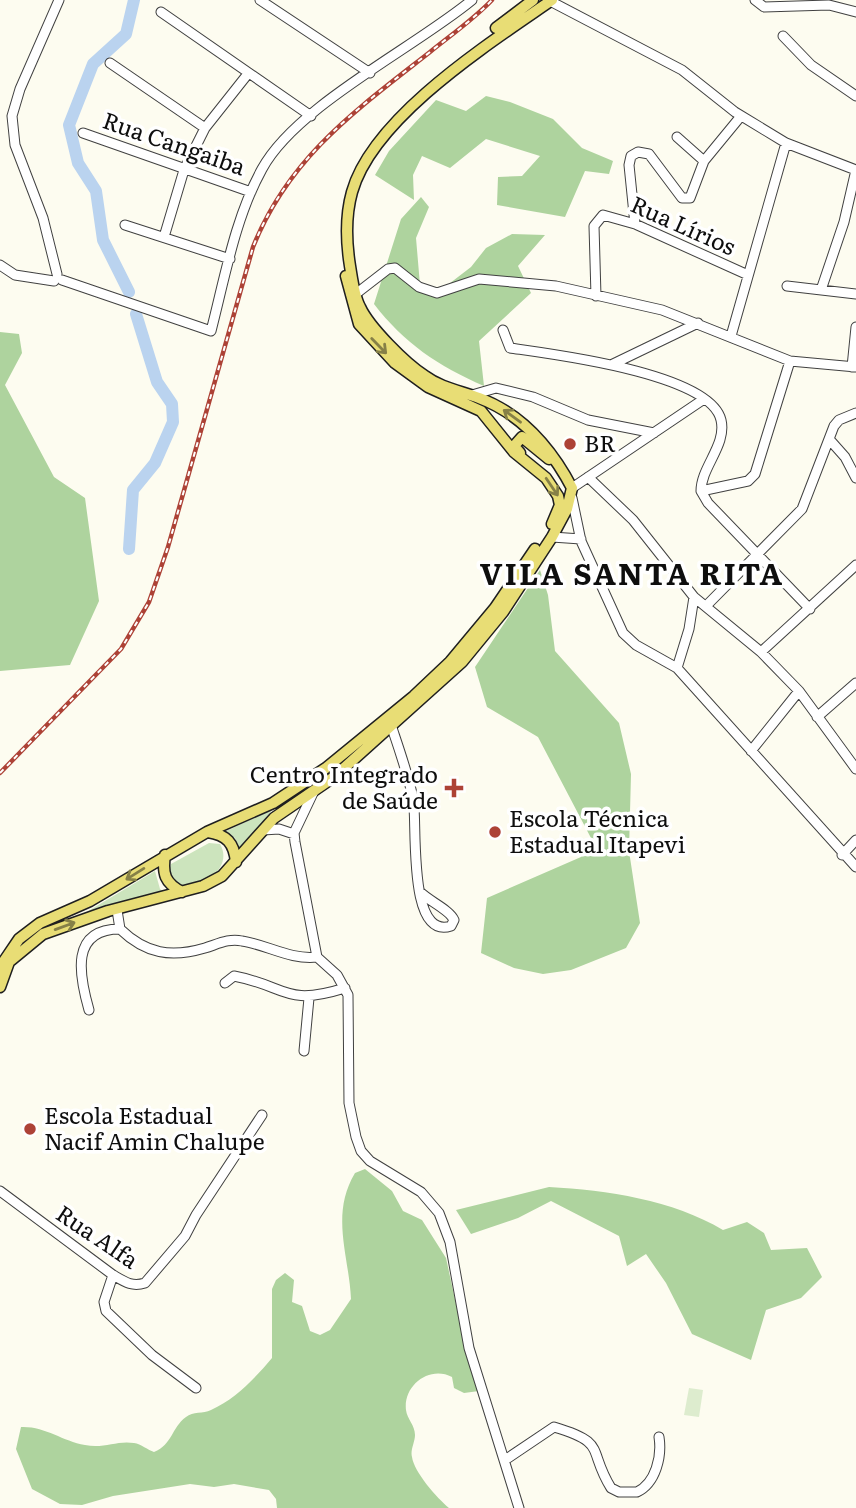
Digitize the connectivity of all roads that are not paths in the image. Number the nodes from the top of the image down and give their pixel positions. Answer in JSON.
{"nodes":[{"id":1,"x":60,"y":0,"type":"edge"},
{"id":2,"x":260,"y":0,"type":"edge"},
{"id":3,"x":472,"y":0,"type":"edge"},
{"id":4,"x":533,"y":0,"type":"edge"},
{"id":5,"x":755,"y":0,"type":"edge"},
{"id":6,"x":551,"y":1,"type":"edge"},
{"id":7,"x":161,"y":12,"type":"dead end"},
{"id":8,"x":856,"y":12,"type":"edge"},
{"id":9,"x":783,"y":36,"type":"dead end"},
{"id":10,"x":110,"y":63,"type":"dead end"},
{"id":11,"x":370,"y":73,"type":"junction"},
{"id":12,"x":247,"y":75,"type":"junction"},
{"id":13,"x":856,"y":96,"type":"edge"},
{"id":14,"x":311,"y":116,"type":"junction"},
{"id":15,"x":741,"y":116,"type":"junction"},
{"id":16,"x":205,"y":128,"type":"junction"},
{"id":17,"x":83,"y":134,"type":"dead end"},
{"id":18,"x":677,"y":137,"type":"dead end"},
{"id":19,"x":786,"y":143,"type":"junction"},
{"id":20,"x":704,"y":160,"type":"junction"},
{"id":21,"x":184,"y":170,"type":"junction"},
{"id":22,"x":856,"y":170,"type":"edge"},
{"id":23,"x":251,"y":192,"type":"junction"},
{"id":24,"x":844,"y":222,"type":"junction"},
{"id":25,"x":856,"y":222,"type":"edge"},
{"id":26,"x":635,"y":224,"type":"junction"},
{"id":27,"x":125,"y":225,"type":"dead end"},
{"id":28,"x":163,"y":236,"type":"junction"},
{"id":29,"x":230,"y":259,"type":"junction"},
{"id":30,"x":0,"y":265,"type":"edge"},
{"id":31,"x":748,"y":275,"type":"junction"},
{"id":32,"x":58,"y":278,"type":"junction"},
{"id":33,"x":787,"y":286,"type":"dead end"},
{"id":34,"x":821,"y":290,"type":"junction"},
{"id":35,"x":357,"y":293,"type":"junction"},
{"id":36,"x":856,"y":294,"type":"edge"},
{"id":37,"x":596,"y":296,"type":"junction"},
{"id":38,"x":698,"y":323,"type":"junction"},
{"id":39,"x":856,"y":327,"type":"edge"},
{"id":40,"x":503,"y":330,"type":"dead end"},
{"id":41,"x":731,"y":336,"type":"junction"},
{"id":42,"x":790,"y":360,"type":"junction"},
{"id":43,"x":613,"y":364,"type":"junction"},
{"id":44,"x":854,"y":367,"type":"edge"},
{"id":45,"x":472,"y":395,"type":"junction"},
{"id":46,"x":704,"y":399,"type":"junction"},
{"id":47,"x":856,"y":413,"type":"edge"},
{"id":48,"x":625,"y":429,"type":"junction"},
{"id":49,"x":654,"y":433,"type":"junction"},
{"id":50,"x":829,"y":439,"type":"junction"},
{"id":51,"x":629,"y":449,"type":"junction"},
{"id":52,"x":558,"y":464,"type":"junction"},
{"id":53,"x":533,"y":468,"type":"junction"},
{"id":54,"x":855,"y":474,"type":"edge"},
{"id":55,"x":588,"y":477,"type":"junction"},
{"id":56,"x":701,"y":491,"type":"junction"},
{"id":57,"x":571,"y":492,"type":"junction"},
{"id":58,"x":552,"y":537,"type":"junction"},
{"id":59,"x":581,"y":539,"type":"junction"},
{"id":60,"x":756,"y":554,"type":"junction"},
{"id":61,"x":856,"y":565,"type":"edge"},
{"id":62,"x":694,"y":597,"type":"junction"},
{"id":63,"x":707,"y":605,"type":"junction"},
{"id":64,"x":810,"y":608,"type":"junction"},
{"id":65,"x":761,"y":652,"type":"junction"},
{"id":66,"x":677,"y":668,"type":"junction"},
{"id":67,"x":856,"y":683,"type":"edge"},
{"id":68,"x":799,"y":691,"type":"junction"},
{"id":69,"x":817,"y":717,"type":"junction"},
{"id":70,"x":391,"y":725,"type":"junction"},
{"id":71,"x":751,"y":751,"type":"junction"},
{"id":72,"x":856,"y":769,"type":"edge"},
{"id":73,"x":314,"y":791,"type":"junction"},
{"id":74,"x":263,"y":830,"type":"junction"},
{"id":75,"x":207,"y":832,"type":"junction"},
{"id":76,"x":294,"y":834,"type":"junction"},
{"id":77,"x":854,"y":844,"type":"edge"},
{"id":78,"x":165,"y":855,"type":"junction"},
{"id":79,"x":842,"y":855,"type":"junction"},
{"id":80,"x":236,"y":862,"type":"junction"},
{"id":81,"x":856,"y":867,"type":"edge"},
{"id":82,"x":182,"y":892,"type":"junction"},
{"id":83,"x":419,"y":892,"type":"dead end"},
{"id":84,"x":117,"y":910,"type":"junction"},
{"id":85,"x":120,"y":929,"type":"junction"},
{"id":86,"x":19,"y":939,"type":"junction"},
{"id":87,"x":0,"y":951,"type":"edge"},
{"id":88,"x":317,"y":957,"type":"junction"},
{"id":89,"x":0,"y":968,"type":"edge"},
{"id":90,"x":225,"y":983,"type":"dead end"},
{"id":91,"x":0,"y":987,"type":"edge"},
{"id":92,"x":345,"y":988,"type":"junction"},
{"id":93,"x":309,"y":998,"type":"junction"},
{"id":94,"x":89,"y":1010,"type":"dead end"},
{"id":95,"x":303,"y":1051,"type":"dead end"},
{"id":96,"x":262,"y":1115,"type":"dead end"},
{"id":97,"x":0,"y":1191,"type":"edge"},
{"id":98,"x":113,"y":1275,"type":"junction"},
{"id":99,"x":196,"y":1388,"type":"dead end"},
{"id":100,"x":659,"y":1437,"type":"dead end"},
{"id":101,"x":505,"y":1460,"type":"junction"},
{"id":102,"x":520,"y":1507,"type":"edge"}],
"edges":[{"from":1,"to":32,"type":"street"},
{"from":2,"to":11,"type":"street"},
{"from":3,"to":11,"type":"street"},
{"from":4,"to":53,"type":"main road","one_way":true},
{"from":5,"to":8,"type":"street"},
{"from":6,"to":15,"type":"street"},
{"from":6,"to":35,"type":"main road"},
{"from":7,"to":12,"type":"street"},
{"from":9,"to":13,"type":"street"},
{"from":10,"to":16,"type":"street"},
{"from":11,"to":14,"type":"street"},
{"from":12,"to":14,"type":"street"},
{"from":12,"to":16,"type":"street"},
{"from":14,"to":23,"type":"street"},
{"from":15,"to":19,"type":"street"},
{"from":15,"to":20,"type":"street"},
{"from":16,"to":21,"type":"street"},
{"from":17,"to":21,"type":"street","name":"Rua Cangaiba"},
{"from":18,"to":20,"type":"street"},
{"from":19,"to":22,"type":"street"},
{"from":19,"to":31,"type":"street"},
{"from":20,"to":26,"type":"street"},
{"from":21,"to":23,"type":"street","name":"Rua Cangaiba"},
{"from":21,"to":28,"type":"street"},
{"from":22,"to":24,"type":"street"},
{"from":23,"to":29,"type":"street"},
{"from":24,"to":25,"type":"street"},
{"from":24,"to":34,"type":"street"},
{"from":26,"to":31,"type":"street","name":"Rua Lírios"},
{"from":26,"to":37,"type":"street","name":"Rua Lírios"},
{"from":27,"to":28,"type":"street"},
{"from":28,"to":29,"type":"street"},
{"from":29,"to":32,"type":"street"},
{"from":30,"to":32,"type":"street"},
{"from":31,"to":41,"type":"street"},
{"from":33,"to":34,"type":"street"},
{"from":34,"to":36,"type":"street"},
{"from":35,"to":37,"type":"street"},
{"from":35,"to":45,"type":"main road"},
{"from":37,"to":38,"type":"street"},
{"from":38,"to":41,"type":"street"},
{"from":38,"to":43,"type":"street"},
{"from":39,"to":44,"type":"street"},
{"from":40,"to":43,"type":"street"},
{"from":41,"to":42,"type":"street"},
{"from":42,"to":44,"type":"street"},
{"from":42,"to":56,"type":"street"},
{"from":43,"to":46,"type":"street"},
{"from":45,"to":48,"type":"street"},
{"from":52,"to":45,"type":"main road","one_way":true},
{"from":46,"to":49,"type":"street"},
{"from":46,"to":56,"type":"street"},
{"from":47,"to":50,"type":"street"},
{"from":48,"to":49,"type":"street"},
{"from":48,"to":51,"type":"street"},
{"from":49,"to":51,"type":"street"},
{"from":50,"to":54,"type":"street"},
{"from":50,"to":60,"type":"street"},
{"from":51,"to":55,"type":"street"},
{"from":52,"to":53,"type":"main road"},
{"from":52,"to":57,"type":"main road"},
{"from":53,"to":75,"type":"main road","one_way":true},
{"from":55,"to":57,"type":"street"},
{"from":55,"to":62,"type":"street"},
{"from":56,"to":60,"type":"street"},
{"from":57,"to":58,"type":"main road"},
{"from":57,"to":59,"type":"street"},
{"from":58,"to":59,"type":"street"},
{"from":58,"to":70,"type":"main road"},
{"from":59,"to":66,"type":"street"},
{"from":60,"to":63,"type":"street"},
{"from":60,"to":64,"type":"street"},
{"from":61,"to":64,"type":"street"},
{"from":62,"to":63,"type":"street"},
{"from":62,"to":66,"type":"street"},
{"from":63,"to":65,"type":"street"},
{"from":64,"to":65,"type":"street"},
{"from":65,"to":68,"type":"street"},
{"from":66,"to":71,"type":"street"},
{"from":67,"to":69,"type":"street"},
{"from":68,"to":69,"type":"street"},
{"from":68,"to":71,"type":"street"},
{"from":69,"to":72,"type":"street"},
{"from":70,"to":73,"type":"main road"},
{"from":70,"to":83,"type":"street"},
{"from":71,"to":79,"type":"street"},
{"from":73,"to":74,"type":"main road"},
{"from":73,"to":76,"type":"street"},
{"from":74,"to":76,"type":"street"},
{"from":74,"to":80,"type":"main road"},
{"from":75,"to":78,"type":"main road"},
{"from":75,"to":80,"type":"main road"},
{"from":76,"to":88,"type":"street"},
{"from":77,"to":79,"type":"street"},
{"from":78,"to":82,"type":"main road"},
{"from":78,"to":86,"type":"main road","one_way":true},
{"from":79,"to":81,"type":"street"},
{"from":80,"to":82,"type":"main road"},
{"from":82,"to":84,"type":"main road"},
{"from":84,"to":85,"type":"street"},
{"from":91,"to":84,"type":"main road","one_way":true},
{"from":85,"to":88,"type":"street"},
{"from":85,"to":94,"type":"street"},
{"from":86,"to":87,"type":"main road"},
{"from":86,"to":89,"type":"main road"},
{"from":88,"to":92,"type":"street"},
{"from":90,"to":93,"type":"street"},
{"from":92,"to":93,"type":"street"},
{"from":92,"to":101,"type":"street"},
{"from":93,"to":95,"type":"street"},
{"from":96,"to":98,"type":"street","name":"Rua Alfa"},
{"from":97,"to":98,"type":"street","name":"Rua Alfa"},
{"from":98,"to":99,"type":"street"},
{"from":100,"to":101,"type":"street"},
{"from":101,"to":102,"type":"street"}]}
